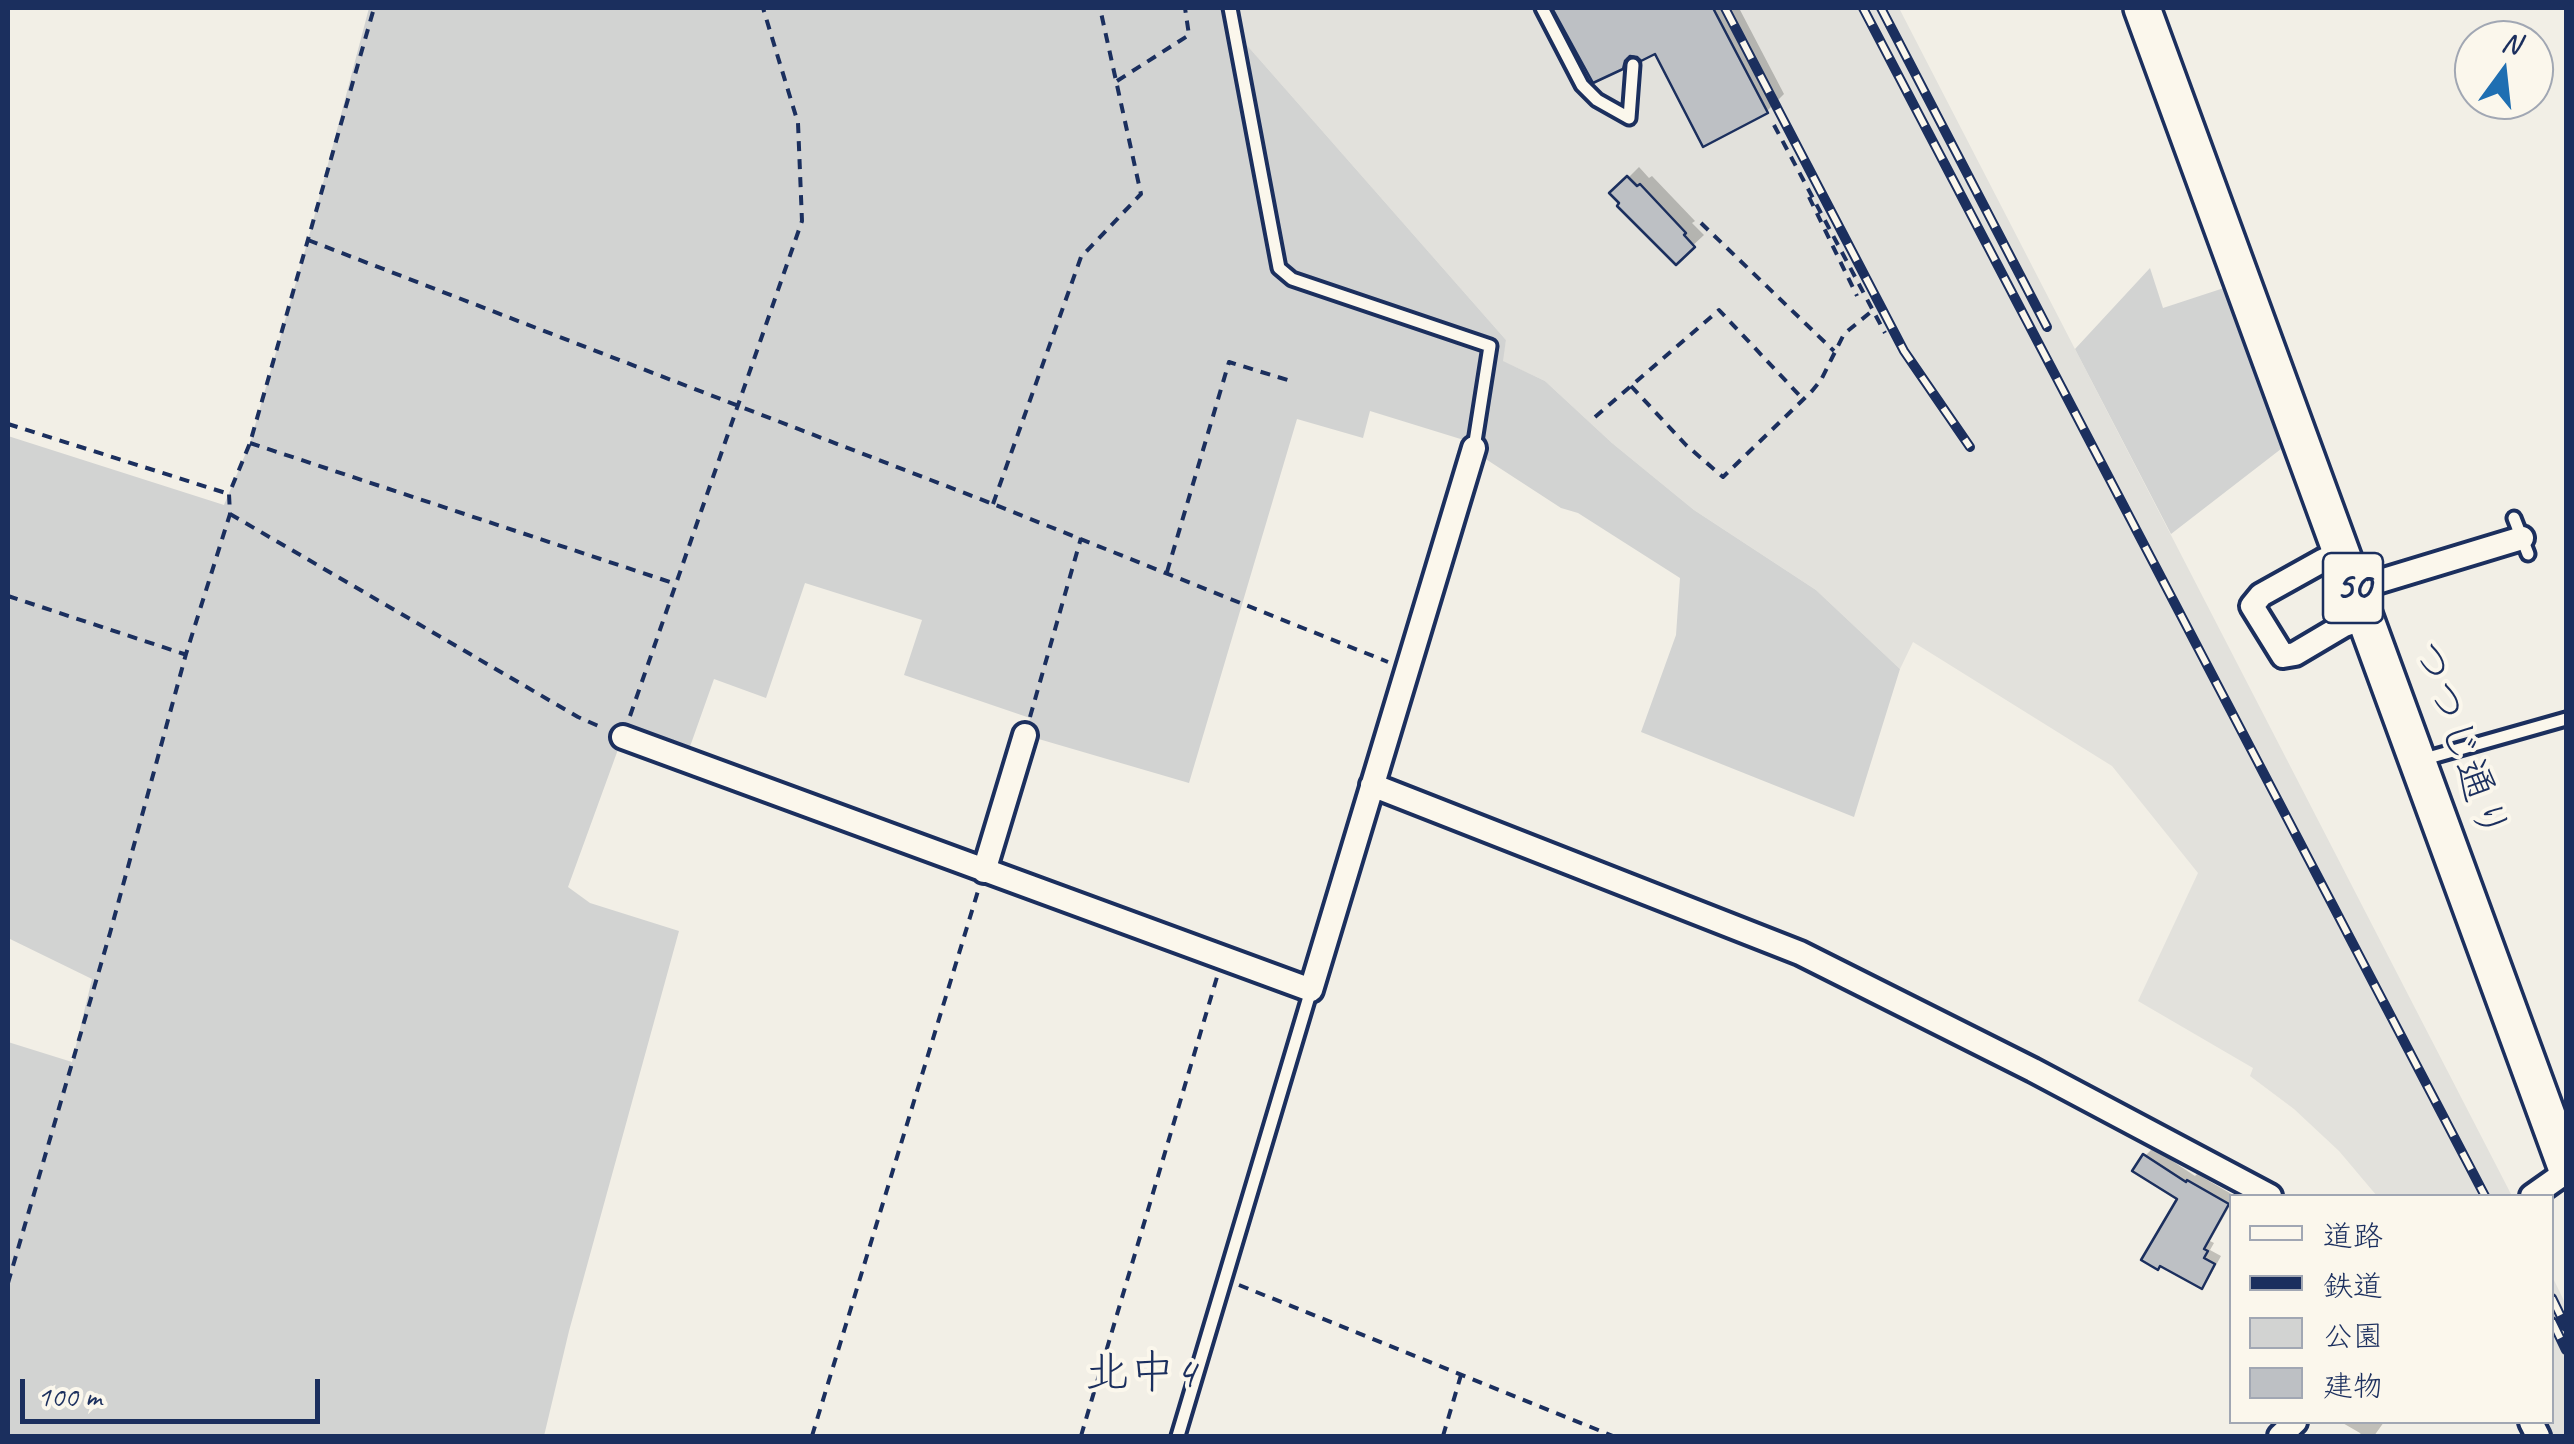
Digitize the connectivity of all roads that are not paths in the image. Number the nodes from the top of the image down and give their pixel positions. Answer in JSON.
{"nodes":[{"id":1,"x":1230,"y":8,"type":"edge"},
{"id":2,"x":1542,"y":8,"type":"edge"},
{"id":3,"x":2142,"y":8,"type":"edge"},
{"id":4,"x":1633,"y":65,"type":"dead end"},
{"id":5,"x":1474,"y":448,"type":"joint"},
{"id":6,"x":2521,"y":537,"type":"dead end"},
{"id":7,"x":2340,"y":553,"type":"junction"},
{"id":8,"x":2359,"y":603,"type":"junction"},
{"id":9,"x":2566,"y":720,"type":"edge"},
{"id":10,"x":1025,"y":735,"type":"road end"},
{"id":11,"x":623,"y":738,"type":"road end"},
{"id":12,"x":2418,"y":762,"type":"junction"},
{"id":13,"x":1372,"y":786,"type":"junction"},
{"id":14,"x":984,"y":871,"type":"junction"},
{"id":15,"x":1310,"y":990,"type":"junction"},
{"id":16,"x":2566,"y":1169,"type":"edge"},
{"id":17,"x":2266,"y":1194,"type":"edge"},
{"id":18,"x":2535,"y":1194,"type":"edge"},
{"id":19,"x":1178,"y":1436,"type":"edge"}],
"edges":[{"from":1,"to":5,"type":"lane"},
{"from":2,"to":4,"type":"lane"},
{"from":3,"to":7,"type":"main road","name":"つつじ通り","number":"50"},
{"from":5,"to":13,"type":"street"},
{"from":6,"to":8,"type":"street"},
{"from":7,"to":8,"type":"main road","name":"つつじ通り","number":"50"},
{"from":7,"to":8,"type":"street"},
{"from":8,"to":12,"type":"main road","name":"つつじ通り","number":"50"},
{"from":9,"to":12,"type":"lane"},
{"from":10,"to":14,"type":"street"},
{"from":11,"to":14,"type":"street"},
{"from":12,"to":16,"type":"main road","name":"つつじ通り","number":"50"},
{"from":13,"to":15,"type":"street"},
{"from":13,"to":17,"type":"street"},
{"from":14,"to":15,"type":"street"},
{"from":15,"to":19,"type":"lane"},
{"from":16,"to":18,"type":"street"}]}
